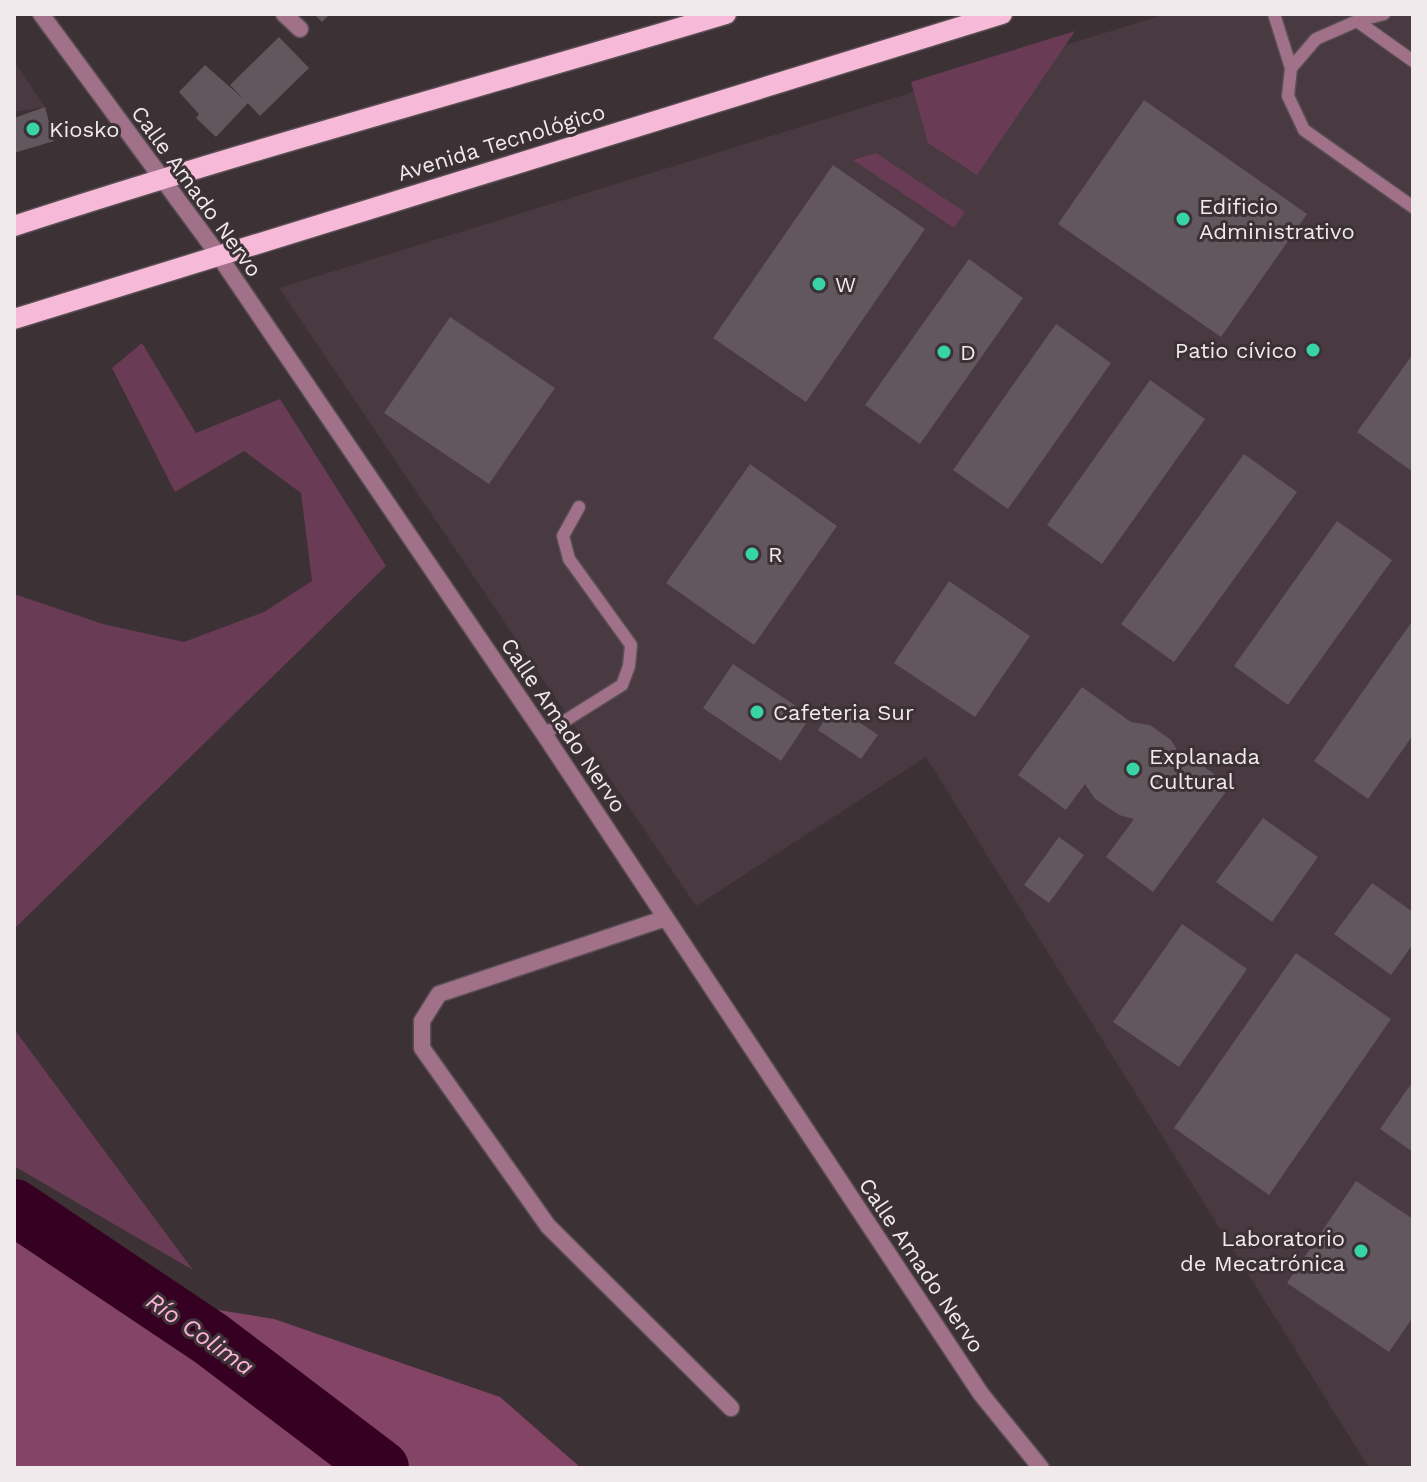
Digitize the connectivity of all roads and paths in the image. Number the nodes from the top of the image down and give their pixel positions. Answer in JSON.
{"nodes":[{"id":1,"x":41,"y":14,"type":"edge"},
{"id":2,"x":284,"y":14,"type":"edge"},
{"id":3,"x":726,"y":14,"type":"edge"},
{"id":4,"x":1002,"y":14,"type":"edge"},
{"id":5,"x":1274,"y":14,"type":"edge"},
{"id":6,"x":1384,"y":14,"type":"edge"},
{"id":7,"x":1357,"y":21,"type":"junction"},
{"id":8,"x":300,"y":29,"type":"dead end"},
{"id":9,"x":1413,"y":61,"type":"edge"},
{"id":10,"x":1291,"y":68,"type":"junction"},
{"id":11,"x":160,"y":178,"type":"junction"},
{"id":12,"x":1413,"y":207,"type":"edge"},
{"id":13,"x":14,"y":226,"type":"edge"},
{"id":14,"x":217,"y":253,"type":"junction"},
{"id":15,"x":14,"y":319,"type":"edge"},
{"id":16,"x":579,"y":507,"type":"dead end"},
{"id":17,"x":544,"y":734,"type":"junction"},
{"id":18,"x":666,"y":918,"type":"junction"},
{"id":19,"x":731,"y":1408,"type":"dead end"},
{"id":20,"x":1041,"y":1468,"type":"edge"}],
"edges":[{"from":1,"to":11,"type":"street","name":"Calle Amado Nervo"},
{"from":2,"to":8,"type":"street"},
{"from":3,"to":11,"type":"main road"},
{"from":4,"to":14,"type":"main road","name":"Avenida Tecnológico"},
{"from":5,"to":10,"type":"lane"},
{"from":6,"to":7,"type":"lane"},
{"from":7,"to":9,"type":"lane"},
{"from":7,"to":10,"type":"lane"},
{"from":10,"to":12,"type":"lane"},
{"from":11,"to":13,"type":"main road"},
{"from":11,"to":14,"type":"street","name":"Calle Amado Nervo"},
{"from":14,"to":15,"type":"main road","name":"Avenida Tecnológico"},
{"from":14,"to":17,"type":"street","name":"Calle Amado Nervo"},
{"from":16,"to":17,"type":"lane"},
{"from":17,"to":18,"type":"street","name":"Calle Amado Nervo"},
{"from":18,"to":19,"type":"street"},
{"from":18,"to":20,"type":"street","name":"Calle Amado Nervo"}]}
